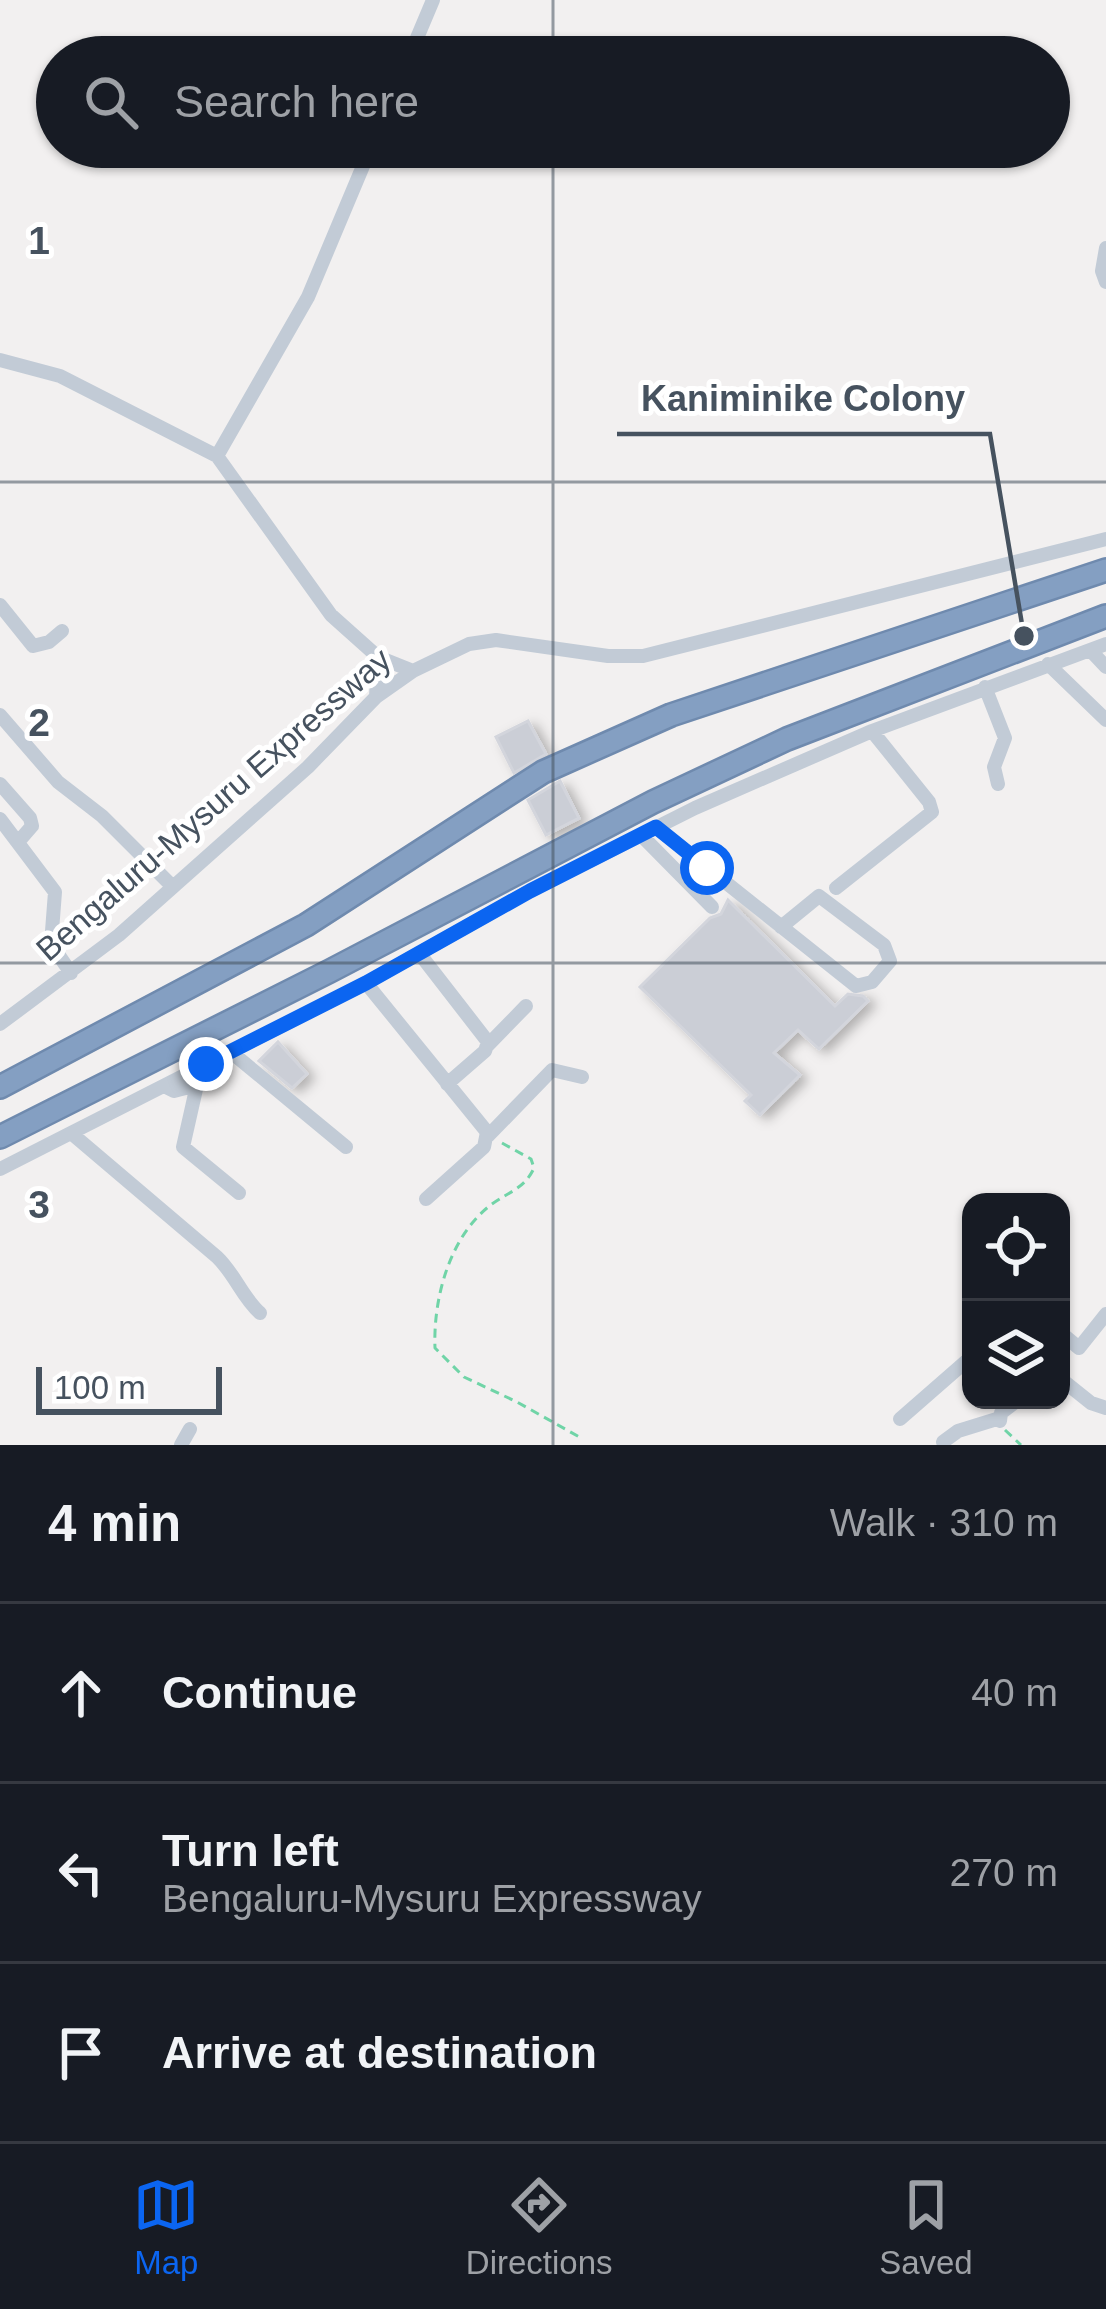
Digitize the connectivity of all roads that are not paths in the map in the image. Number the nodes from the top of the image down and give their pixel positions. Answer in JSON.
{"nodes":[{"id":1,"x":433,"y":0,"type":"edge"},
{"id":2,"x":418,"y":36,"type":"edge"},
{"id":3,"x":362,"y":168,"type":"edge"},
{"id":4,"x":1106,"y":248,"type":"edge"},
{"id":5,"x":1106,"y":282,"type":"edge"},
{"id":6,"x":0,"y":360,"type":"edge"},
{"id":7,"x":217,"y":456,"type":"junction"},
{"id":8,"x":1106,"y":539,"type":"edge"},
{"id":9,"x":1106,"y":570,"type":"edge"},
{"id":10,"x":0,"y":605,"type":"edge"},
{"id":11,"x":1106,"y":616,"type":"edge"},
{"id":12,"x":62,"y":631,"type":"dead end"},
{"id":13,"x":1106,"y":644,"type":"edge"},
{"id":14,"x":1090,"y":650,"type":"junction"},
{"id":15,"x":378,"y":657,"type":"junction"},
{"id":16,"x":1048,"y":664,"type":"junction"},
{"id":17,"x":1106,"y":667,"type":"edge"},
{"id":18,"x":413,"y":670,"type":"junction"},
{"id":19,"x":985,"y":687,"type":"junction"},
{"id":20,"x":376,"y":697,"type":"junction"},
{"id":21,"x":0,"y":715,"type":"edge"},
{"id":22,"x":1106,"y":720,"type":"edge"},
{"id":23,"x":872,"y":731,"type":"junction"},
{"id":24,"x":0,"y":784,"type":"edge"},
{"id":25,"x":998,"y":784,"type":"dead end"},
{"id":26,"x":0,"y":819,"type":"edge"},
{"id":27,"x":649,"y":831,"type":"junction"},
{"id":28,"x":19,"y":841,"type":"junction"},
{"id":29,"x":173,"y":887,"type":"junction"},
{"id":30,"x":836,"y":888,"type":"dead end"},
{"id":31,"x":712,"y":907,"type":"dead end"},
{"id":32,"x":782,"y":927,"type":"junction"},
{"id":33,"x":419,"y":953,"type":"junction"},
{"id":34,"x":71,"y":974,"type":"junction"},
{"id":35,"x":366,"y":983,"type":"junction"},
{"id":36,"x":526,"y":1006,"type":"dead end"},
{"id":37,"x":0,"y":1024,"type":"edge"},
{"id":38,"x":488,"y":1045,"type":"junction"},
{"id":39,"x":231,"y":1052,"type":"junction"},
{"id":40,"x":582,"y":1077,"type":"dead end"},
{"id":41,"x":447,"y":1084,"type":"junction"},
{"id":42,"x":164,"y":1086,"type":"junction"},
{"id":43,"x":0,"y":1087,"type":"edge"},
{"id":44,"x":71,"y":1133,"type":"junction"},
{"id":45,"x":488,"y":1136,"type":"junction"},
{"id":46,"x":0,"y":1137,"type":"edge"},
{"id":47,"x":346,"y":1147,"type":"dead end"},
{"id":48,"x":0,"y":1169,"type":"edge"},
{"id":49,"x":239,"y":1193,"type":"dead end"},
{"id":50,"x":426,"y":1199,"type":"dead end"},
{"id":51,"x":260,"y":1312,"type":"dead end"},
{"id":52,"x":1106,"y":1314,"type":"edge"},
{"id":53,"x":1070,"y":1340,"type":"edge"},
{"id":54,"x":962,"y":1365,"type":"edge"},
{"id":55,"x":1070,"y":1386,"type":"edge"},
{"id":56,"x":1106,"y":1408,"type":"edge"},
{"id":57,"x":1009,"y":1409,"type":"edge"},
{"id":58,"x":900,"y":1419,"type":"dead end"},
{"id":59,"x":190,"y":1429,"type":"dead end"},
{"id":60,"x":944,"y":1442,"type":"dead end"},
{"id":61,"x":181,"y":1445,"type":"edge"}],
"edges":[{"from":1,"to":2,"type":"street"},
{"from":3,"to":7,"type":"street"},
{"from":4,"to":5,"type":"street"},
{"from":6,"to":7,"type":"street"},
{"from":7,"to":15,"type":"street"},
{"from":8,"to":18,"type":"street","name":"Bengaluru-Mysuru Expressway"},
{"from":9,"to":43,"type":"highway"},
{"from":10,"to":12,"type":"street"},
{"from":11,"to":46,"type":"highway"},
{"from":13,"to":14,"type":"street"},
{"from":14,"to":16,"type":"street"},
{"from":14,"to":17,"type":"street"},
{"from":15,"to":18,"type":"street"},
{"from":15,"to":20,"type":"street"},
{"from":16,"to":19,"type":"street"},
{"from":16,"to":22,"type":"street"},
{"from":18,"to":20,"type":"street","name":"Bengaluru-Mysuru Expressway"},
{"from":19,"to":23,"type":"street"},
{"from":19,"to":25,"type":"street"},
{"from":20,"to":29,"type":"street","name":"Bengaluru-Mysuru Expressway"},
{"from":21,"to":29,"type":"street"},
{"from":23,"to":27,"type":"street"},
{"from":23,"to":30,"type":"street"},
{"from":24,"to":28,"type":"street"},
{"from":26,"to":28,"type":"street"},
{"from":27,"to":31,"type":"street"},
{"from":27,"to":32,"type":"street"},
{"from":27,"to":33,"type":"street"},
{"from":28,"to":34,"type":"street"},
{"from":29,"to":34,"type":"street","name":"Bengaluru-Mysuru Expressway"},
{"from":32,"to":32,"type":"street"},
{"from":33,"to":35,"type":"street"},
{"from":33,"to":38,"type":"street"},
{"from":34,"to":37,"type":"street","name":"Bengaluru-Mysuru Expressway"},
{"from":35,"to":39,"type":"street"},
{"from":35,"to":41,"type":"street"},
{"from":36,"to":38,"type":"street"},
{"from":38,"to":41,"type":"street"},
{"from":39,"to":42,"type":"street"},
{"from":39,"to":47,"type":"street"},
{"from":40,"to":45,"type":"street"},
{"from":41,"to":45,"type":"street"},
{"from":42,"to":44,"type":"street"},
{"from":42,"to":49,"type":"street"},
{"from":44,"to":48,"type":"street"},
{"from":44,"to":51,"type":"street"},
{"from":45,"to":50,"type":"street"},
{"from":52,"to":53,"type":"street"},
{"from":54,"to":58,"type":"street"},
{"from":55,"to":56,"type":"street"},
{"from":57,"to":60,"type":"street"},
{"from":59,"to":61,"type":"street"}]}
